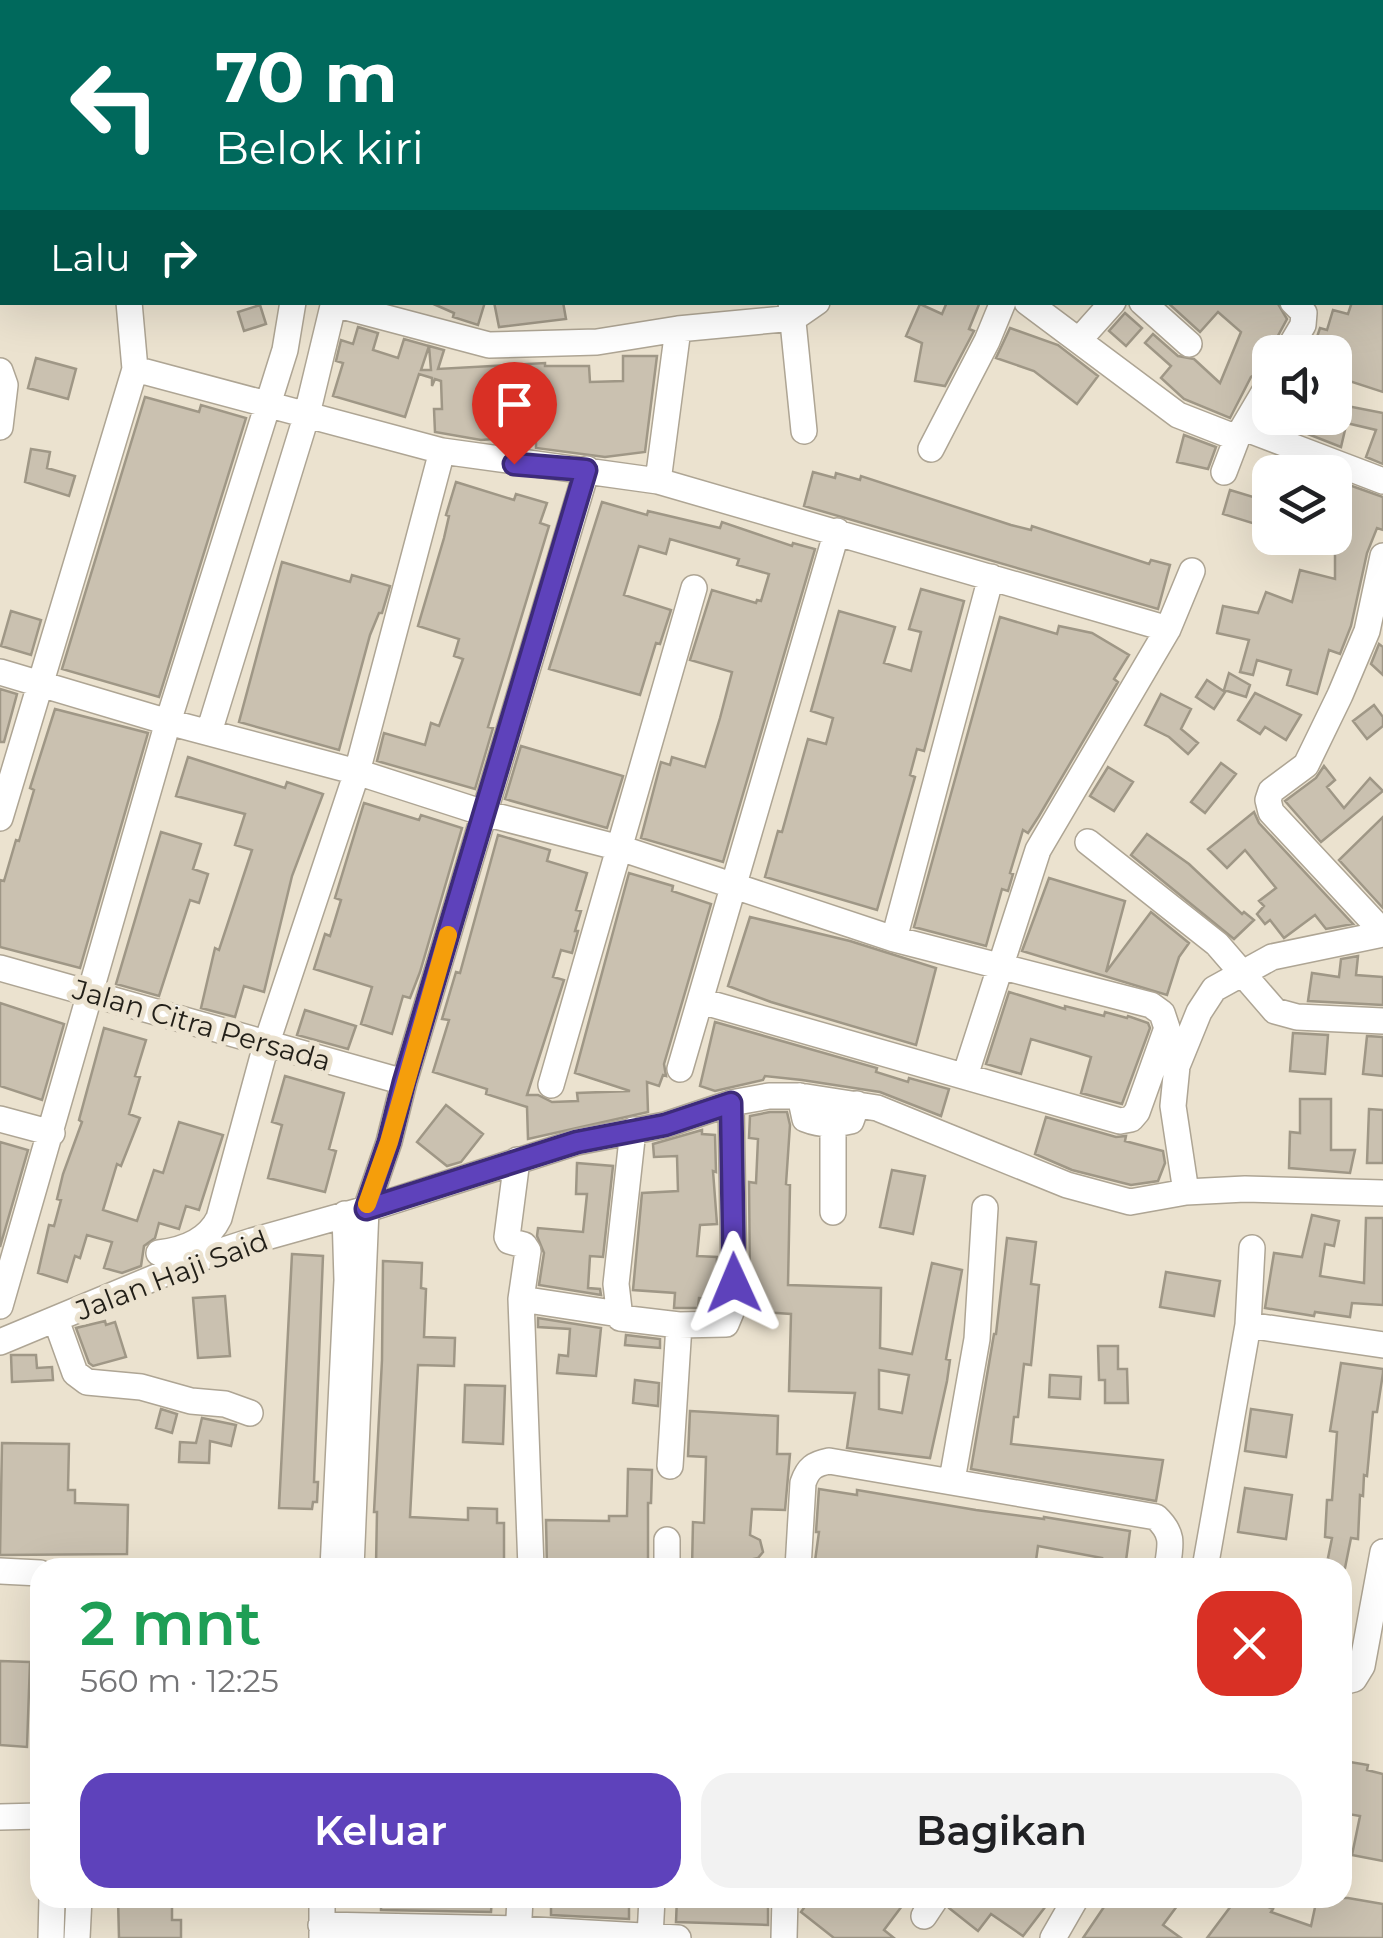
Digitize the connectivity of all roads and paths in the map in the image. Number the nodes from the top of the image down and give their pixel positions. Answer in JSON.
{"nodes":[{"id":1,"x":602,"y":0,"type":"edge"},
{"id":2,"x":619,"y":0,"type":"edge"},
{"id":3,"x":129,"y":305,"type":"edge"},
{"id":4,"x":292,"y":305,"type":"edge"},
{"id":5,"x":334,"y":305,"type":"edge"},
{"id":6,"x":341,"y":305,"type":"edge"},
{"id":7,"x":1002,"y":305,"type":"edge"},
{"id":8,"x":1031,"y":305,"type":"edge"},
{"id":9,"x":1109,"y":305,"type":"edge"},
{"id":10,"x":1145,"y":305,"type":"edge"},
{"id":11,"x":1296,"y":305,"type":"edge"},
{"id":12,"x":793,"y":310,"type":"edge"},
{"id":13,"x":678,"y":329,"type":"junction"},
{"id":14,"x":1297,"y":335,"type":"edge"},
{"id":15,"x":1079,"y":340,"type":"junction"},
{"id":16,"x":1189,"y":344,"type":"dead end"},
{"id":17,"x":135,"y":369,"type":"junction"},
{"id":18,"x":0,"y":371,"type":"edge"},
{"id":19,"x":266,"y":405,"type":"junction"},
{"id":20,"x":1252,"y":413,"type":"edge"},
{"id":21,"x":308,"y":414,"type":"junction"},
{"id":22,"x":0,"y":428,"type":"edge"},
{"id":23,"x":804,"y":432,"type":"dead end"},
{"id":24,"x":1240,"y":433,"type":"junction"},
{"id":25,"x":931,"y":450,"type":"dead end"},
{"id":26,"x":442,"y":451,"type":"junction"},
{"id":27,"x":586,"y":470,"type":"junction"},
{"id":28,"x":1224,"y":472,"type":"dead end"},
{"id":29,"x":658,"y":481,"type":"junction"},
{"id":30,"x":1383,"y":481,"type":"edge"},
{"id":31,"x":837,"y":531,"type":"junction"},
{"id":32,"x":1383,"y":556,"type":"edge"},
{"id":33,"x":1192,"y":572,"type":"dead end"},
{"id":34,"x":991,"y":576,"type":"junction"},
{"id":35,"x":694,"y":588,"type":"dead end"},
{"id":36,"x":1168,"y":629,"type":"junction"},
{"id":37,"x":0,"y":672,"type":"edge"},
{"id":38,"x":40,"y":685,"type":"junction"},
{"id":39,"x":188,"y":727,"type":"junction"},
{"id":40,"x":356,"y":772,"type":"junction"},
{"id":41,"x":484,"y":813,"type":"junction"},
{"id":42,"x":0,"y":818,"type":"edge"},
{"id":43,"x":1088,"y":842,"type":"dead end"},
{"id":44,"x":620,"y":848,"type":"junction"},
{"id":45,"x":732,"y":885,"type":"junction"},
{"id":46,"x":1383,"y":933,"type":"edge"},
{"id":47,"x":894,"y":939,"type":"junction"},
{"id":48,"x":1001,"y":965,"type":"junction"},
{"id":49,"x":0,"y":968,"type":"edge"},
{"id":50,"x":1242,"y":974,"type":"junction"},
{"id":51,"x":89,"y":993,"type":"junction"},
{"id":52,"x":701,"y":1001,"type":"junction"},
{"id":53,"x":1383,"y":1021,"type":"edge"},
{"id":54,"x":266,"y":1045,"type":"junction"},
{"id":55,"x":680,"y":1069,"type":"dead end"},
{"id":56,"x":965,"y":1076,"type":"junction"},
{"id":57,"x":404,"y":1082,"type":"junction"},
{"id":58,"x":551,"y":1085,"type":"dead end"},
{"id":59,"x":800,"y":1096,"type":"junction"},
{"id":60,"x":731,"y":1103,"type":"junction"},
{"id":61,"x":857,"y":1104,"type":"junction"},
{"id":62,"x":0,"y":1119,"type":"edge"},
{"id":63,"x":833,"y":1124,"type":"junction"},
{"id":64,"x":634,"y":1130,"type":"junction"},
{"id":65,"x":52,"y":1133,"type":"junction"},
{"id":66,"x":517,"y":1160,"type":"junction"},
{"id":67,"x":1186,"y":1192,"type":"junction"},
{"id":68,"x":1383,"y":1193,"type":"edge"},
{"id":69,"x":986,"y":1208,"type":"dead end"},
{"id":70,"x":363,"y":1210,"type":"junction"},
{"id":71,"x":834,"y":1212,"type":"dead end"},
{"id":72,"x":1252,"y":1248,"type":"dead end"},
{"id":73,"x":159,"y":1253,"type":"dead end"},
{"id":74,"x":5,"y":1271,"type":"edge"},
{"id":75,"x":521,"y":1299,"type":"junction"},
{"id":76,"x":0,"y":1306,"type":"edge"},
{"id":77,"x":619,"y":1316,"type":"junction"},
{"id":78,"x":56,"y":1320,"type":"junction"},
{"id":79,"x":1248,"y":1324,"type":"junction"},
{"id":80,"x":679,"y":1325,"type":"junction"},
{"id":81,"x":0,"y":1342,"type":"edge"},
{"id":82,"x":1383,"y":1346,"type":"edge"},
{"id":83,"x":250,"y":1413,"type":"dead end"},
{"id":84,"x":670,"y":1466,"type":"dead end"},
{"id":85,"x":952,"y":1480,"type":"junction"},
{"id":86,"x":667,"y":1540,"type":"dead end"},
{"id":87,"x":1383,"y":1552,"type":"edge"},
{"id":88,"x":333,"y":1558,"type":"edge"},
{"id":89,"x":351,"y":1558,"type":"edge"},
{"id":90,"x":531,"y":1558,"type":"edge"},
{"id":91,"x":667,"y":1558,"type":"edge"},
{"id":92,"x":799,"y":1558,"type":"edge"},
{"id":93,"x":1169,"y":1558,"type":"edge"},
{"id":94,"x":1207,"y":1558,"type":"edge"},
{"id":95,"x":0,"y":1571,"type":"edge"},
{"id":96,"x":30,"y":1572,"type":"edge"},
{"id":97,"x":1352,"y":1680,"type":"edge"},
{"id":98,"x":30,"y":1816,"type":"edge"},
{"id":99,"x":0,"y":1817,"type":"edge"},
{"id":100,"x":52,"y":1908,"type":"edge"},
{"id":101,"x":79,"y":1908,"type":"edge"},
{"id":102,"x":519,"y":1908,"type":"edge"},
{"id":103,"x":651,"y":1908,"type":"edge"},
{"id":104,"x":785,"y":1908,"type":"edge"},
{"id":105,"x":1070,"y":1908,"type":"edge"},
{"id":106,"x":334,"y":1924,"type":"edge"},
{"id":107,"x":518,"y":1933,"type":"edge"},
{"id":108,"x":650,"y":1937,"type":"edge"},
{"id":109,"x":51,"y":1938,"type":"edge"},
{"id":110,"x":78,"y":1938,"type":"edge"},
{"id":111,"x":678,"y":1938,"type":"edge"},
{"id":112,"x":784,"y":1938,"type":"edge"},
{"id":113,"x":1052,"y":1938,"type":"edge"}],
"edges":[{"from":1,"to":2,"type":"street"},
{"from":3,"to":17,"type":"street"},
{"from":4,"to":19,"type":"street"},
{"from":5,"to":21,"type":"street"},
{"from":6,"to":13,"type":"street"},
{"from":7,"to":25,"type":"street"},
{"from":8,"to":15,"type":"street"},
{"from":9,"to":15,"type":"street"},
{"from":10,"to":16,"type":"street"},
{"from":11,"to":14,"type":"street"},
{"from":12,"to":13,"type":"street"},
{"from":12,"to":23,"type":"street"},
{"from":13,"to":29,"type":"street"},
{"from":15,"to":24,"type":"street"},
{"from":17,"to":19,"type":"street"},
{"from":17,"to":38,"type":"street"},
{"from":18,"to":22,"type":"street"},
{"from":19,"to":21,"type":"street"},
{"from":19,"to":39,"type":"street"},
{"from":20,"to":24,"type":"street"},
{"from":21,"to":26,"type":"street"},
{"from":21,"to":39,"type":"street"},
{"from":24,"to":28,"type":"street"},
{"from":24,"to":30,"type":"street"},
{"from":26,"to":27,"type":"street"},
{"from":26,"to":40,"type":"street"},
{"from":27,"to":29,"type":"street"},
{"from":27,"to":41,"type":"street"},
{"from":29,"to":31,"type":"street"},
{"from":31,"to":34,"type":"street"},
{"from":31,"to":45,"type":"street"},
{"from":32,"to":46,"type":"street"},
{"from":33,"to":36,"type":"street"},
{"from":34,"to":36,"type":"street"},
{"from":34,"to":47,"type":"street"},
{"from":35,"to":44,"type":"street"},
{"from":36,"to":48,"type":"street"},
{"from":37,"to":38,"type":"street"},
{"from":38,"to":39,"type":"street"},
{"from":38,"to":42,"type":"street"},
{"from":39,"to":40,"type":"street"},
{"from":39,"to":51,"type":"street"},
{"from":40,"to":41,"type":"street"},
{"from":40,"to":54,"type":"street"},
{"from":41,"to":44,"type":"street"},
{"from":41,"to":57,"type":"street"},
{"from":43,"to":50,"type":"street"},
{"from":44,"to":45,"type":"street"},
{"from":44,"to":58,"type":"street"},
{"from":45,"to":47,"type":"street"},
{"from":45,"to":52,"type":"street"},
{"from":46,"to":50,"type":"street"},
{"from":47,"to":48,"type":"street"},
{"from":48,"to":56,"type":"street"},
{"from":48,"to":56,"type":"street"},
{"from":49,"to":51,"type":"street","name":"Jalan Citra Persada"},
{"from":50,"to":53,"type":"street"},
{"from":50,"to":67,"type":"street"},
{"from":51,"to":54,"type":"street","name":"Jalan Citra Persada"},
{"from":51,"to":65,"type":"street"},
{"from":52,"to":55,"type":"street"},
{"from":52,"to":56,"type":"street"},
{"from":54,"to":57,"type":"street","name":"Jalan Citra Persada"},
{"from":54,"to":73,"type":"street"},
{"from":57,"to":70,"type":"street"},
{"from":59,"to":60,"type":"street","name":"Jalan Haji Said"},
{"from":59,"to":61,"type":"street","name":"Jalan Haji Said"},
{"from":59,"to":63,"type":"street"},
{"from":60,"to":64,"type":"street","name":"Jalan Haji Said"},
{"from":60,"to":80,"type":"street"},
{"from":61,"to":63,"type":"street"},
{"from":61,"to":67,"type":"street","name":"Jalan Haji Said"},
{"from":62,"to":65,"type":"street"},
{"from":63,"to":71,"type":"street"},
{"from":64,"to":66,"type":"street","name":"Jalan Haji Said"},
{"from":64,"to":77,"type":"street"},
{"from":65,"to":74,"type":"street"},
{"from":66,"to":70,"type":"street","name":"Jalan Haji Said"},
{"from":66,"to":75,"type":"street"},
{"from":67,"to":68,"type":"street","name":"Jalan Haji Said"},
{"from":69,"to":85,"type":"street"},
{"from":70,"to":78,"type":"street","name":"Jalan Haji Said"},
{"from":70,"to":88,"type":"street"},
{"from":70,"to":89,"type":"street"},
{"from":72,"to":79,"type":"street"},
{"from":74,"to":76,"type":"street"},
{"from":75,"to":77,"type":"street"},
{"from":75,"to":90,"type":"street"},
{"from":77,"to":80,"type":"street"},
{"from":78,"to":81,"type":"street","name":"Jalan Haji Said"},
{"from":78,"to":83,"type":"street"},
{"from":79,"to":82,"type":"street"},
{"from":79,"to":94,"type":"street"},
{"from":80,"to":84,"type":"street"},
{"from":85,"to":92,"type":"street"},
{"from":85,"to":93,"type":"street"},
{"from":86,"to":91,"type":"street"},
{"from":87,"to":97,"type":"street"},
{"from":95,"to":96,"type":"street"},
{"from":98,"to":99,"type":"street"},
{"from":100,"to":109,"type":"street"},
{"from":101,"to":110,"type":"street"},
{"from":102,"to":107,"type":"street"},
{"from":103,"to":108,"type":"street"},
{"from":104,"to":112,"type":"street"},
{"from":105,"to":113,"type":"street"},
{"from":106,"to":107,"type":"street"},
{"from":107,"to":108,"type":"street"},
{"from":108,"to":111,"type":"street"}]}
